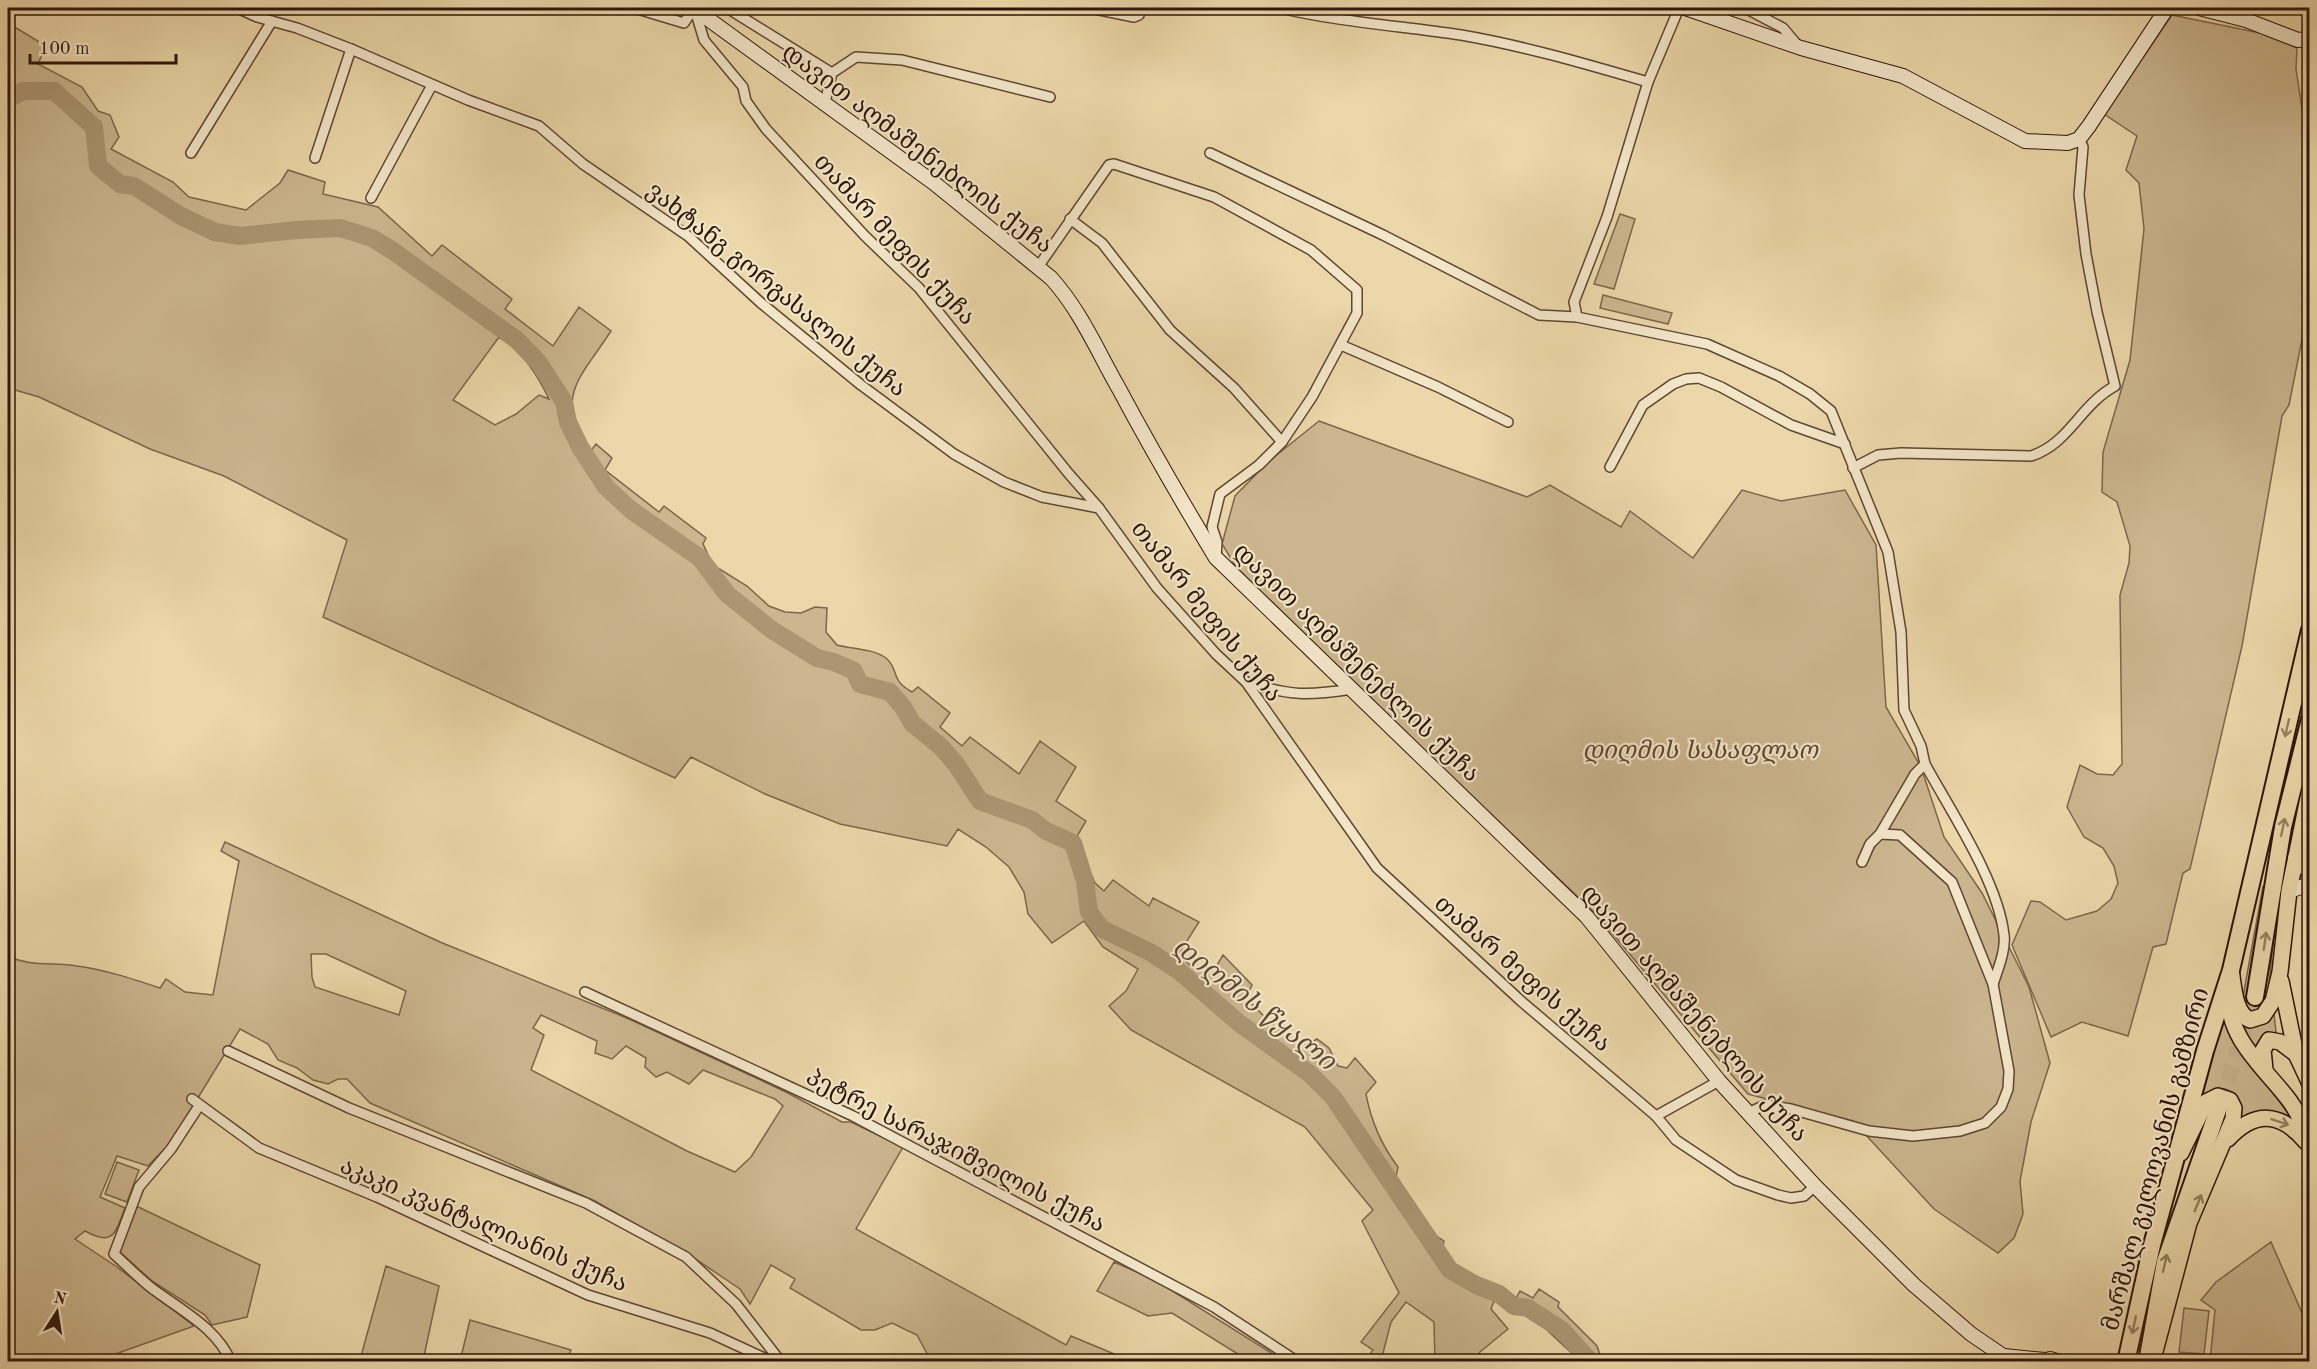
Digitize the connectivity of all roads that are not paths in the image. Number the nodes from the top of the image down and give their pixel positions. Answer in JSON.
{"nodes":[{"id":1,"x":237,"y":8,"type":"edge"},
{"id":2,"x":634,"y":8,"type":"edge"},
{"id":3,"x":694,"y":8,"type":"edge"},
{"id":4,"x":727,"y":8,"type":"edge"},
{"id":5,"x":1090,"y":8,"type":"edge"},
{"id":6,"x":1142,"y":8,"type":"edge"},
{"id":7,"x":1280,"y":8,"type":"edge"},
{"id":8,"x":1679,"y":8,"type":"edge"},
{"id":9,"x":1685,"y":8,"type":"edge"},
{"id":10,"x":1745,"y":8,"type":"edge"},
{"id":11,"x":2167,"y":8,"type":"edge"},
{"id":12,"x":2199,"y":8,"type":"edge"},
{"id":13,"x":272,"y":21,"type":"junction"},
{"id":14,"x":2310,"y":39,"type":"edge"},
{"id":15,"x":1801,"y":48,"type":"junction"},
{"id":16,"x":351,"y":49,"type":"junction"},
{"id":17,"x":832,"y":73,"type":"junction"},
{"id":18,"x":1648,"y":82,"type":"junction"},
{"id":19,"x":432,"y":85,"type":"junction"},
{"id":20,"x":1050,"y":97,"type":"dead end"},
{"id":21,"x":825,"y":104,"type":"junction"},
{"id":22,"x":2079,"y":139,"type":"junction"},
{"id":23,"x":191,"y":153,"type":"dead end"},
{"id":24,"x":1210,"y":153,"type":"dead end"},
{"id":25,"x":315,"y":158,"type":"dead end"},
{"id":26,"x":371,"y":198,"type":"dead end"},
{"id":27,"x":1071,"y":219,"type":"junction"},
{"id":28,"x":1038,"y":267,"type":"junction"},
{"id":29,"x":1577,"y":317,"type":"junction"},
{"id":30,"x":1341,"y":345,"type":"junction"},
{"id":31,"x":1508,"y":422,"type":"dead end"},
{"id":32,"x":1282,"y":442,"type":"junction"},
{"id":33,"x":1845,"y":444,"type":"junction"},
{"id":34,"x":1611,"y":467,"type":"dead end"},
{"id":35,"x":1853,"y":468,"type":"junction"},
{"id":36,"x":1099,"y":508,"type":"junction"},
{"id":37,"x":1216,"y":558,"type":"junction"},
{"id":38,"x":2310,"y":630,"type":"edge"},
{"id":39,"x":1246,"y":682,"type":"junction"},
{"id":40,"x":1353,"y":689,"type":"junction"},
{"id":41,"x":2310,"y":719,"type":"edge"},
{"id":42,"x":1925,"y":764,"type":"junction"},
{"id":43,"x":2310,"y":788,"type":"edge"},
{"id":44,"x":1880,"y":834,"type":"junction"},
{"id":45,"x":2295,"y":858,"type":"junction"},
{"id":46,"x":1862,"y":862,"type":"dead end"},
{"id":47,"x":2310,"y":873,"type":"edge"},
{"id":48,"x":2310,"y":884,"type":"edge"},
{"id":49,"x":2289,"y":891,"type":"junction"},
{"id":50,"x":2231,"y":969,"type":"junction"},
{"id":51,"x":2280,"y":972,"type":"junction"},
{"id":52,"x":1994,"y":984,"type":"junction"},
{"id":53,"x":585,"y":992,"type":"dead end"},
{"id":54,"x":2255,"y":997,"type":"tunnel mouth"},
{"id":55,"x":228,"y":1050,"type":"dead end"},
{"id":56,"x":2296,"y":1054,"type":"junction"},
{"id":57,"x":2266,"y":1072,"type":"junction"},
{"id":58,"x":1719,"y":1081,"type":"junction"},
{"id":59,"x":2310,"y":1084,"type":"edge"},
{"id":60,"x":2220,"y":1104,"type":"tunnel mouth"},
{"id":61,"x":1748,"y":1113,"type":"junction"},
{"id":62,"x":1656,"y":1116,"type":"junction"},
{"id":63,"x":2310,"y":1141,"type":"edge"},
{"id":64,"x":2224,"y":1144,"type":"junction"},
{"id":65,"x":2310,"y":1146,"type":"edge"},
{"id":66,"x":2174,"y":1166,"type":"junction"},
{"id":67,"x":1815,"y":1186,"type":"junction"},
{"id":68,"x":2007,"y":1358,"type":"edge"},
{"id":69,"x":2044,"y":1361,"type":"edge"},
{"id":70,"x":231,"y":1362,"type":"edge"},
{"id":71,"x":773,"y":1362,"type":"edge"},
{"id":72,"x":781,"y":1362,"type":"edge"},
{"id":73,"x":1298,"y":1362,"type":"edge"},
{"id":74,"x":2060,"y":1362,"type":"edge"},
{"id":75,"x":2126,"y":1362,"type":"edge"},
{"id":76,"x":2147,"y":1362,"type":"edge"},
{"id":77,"x":2152,"y":1362,"type":"edge"}],
"edges":[{"from":1,"to":13,"type":"street","name":"ვახტანგ გორგასალის ქუჩა"},
{"from":2,"to":3,"type":"street"},
{"from":3,"to":21,"type":"street","name":"დავით აღმაშენებლის ქუჩა"},
{"from":3,"to":36,"type":"street","name":"თამარ მეფის ქუჩა"},
{"from":4,"to":17,"type":"street"},
{"from":5,"to":6,"type":"street"},
{"from":7,"to":18,"type":"street"},
{"from":8,"to":18,"type":"street"},
{"from":9,"to":15,"type":"street"},
{"from":10,"to":15,"type":"street"},
{"from":11,"to":22,"type":"street"},
{"from":12,"to":14,"type":"street"},
{"from":13,"to":16,"type":"street","name":"ვახტანგ გორგასალის ქუჩა"},
{"from":13,"to":23,"type":"street"},
{"from":15,"to":22,"type":"street"},
{"from":16,"to":19,"type":"street","name":"ვახტანგ გორგასალის ქუჩა"},
{"from":16,"to":25,"type":"street"},
{"from":17,"to":20,"type":"street"},
{"from":17,"to":21,"type":"street"},
{"from":18,"to":29,"type":"street"},
{"from":19,"to":26,"type":"street"},
{"from":19,"to":36,"type":"street","name":"ვახტანგ გორგასალის ქუჩა"},
{"from":21,"to":28,"type":"street","name":"დავით აღმაშენებლის ქუჩა"},
{"from":22,"to":35,"type":"street"},
{"from":24,"to":29,"type":"street"},
{"from":27,"to":28,"type":"street"},
{"from":27,"to":30,"type":"street"},
{"from":27,"to":32,"type":"street"},
{"from":28,"to":37,"type":"street","name":"დავით აღმაშენებლის ქუჩა"},
{"from":29,"to":33,"type":"street"},
{"from":30,"to":31,"type":"street"},
{"from":30,"to":32,"type":"street"},
{"from":32,"to":37,"type":"street"},
{"from":33,"to":34,"type":"street"},
{"from":33,"to":35,"type":"street"},
{"from":35,"to":42,"type":"street"},
{"from":36,"to":39,"type":"street","name":"თამარ მეფის ქუჩა"},
{"from":37,"to":40,"type":"street","name":"დავით აღმაშენებლის ქუჩა"},
{"from":38,"to":50,"type":"highway","name":"მარშალ გელოვანის გამზირი","one_way":true},
{"from":39,"to":40,"type":"street"},
{"from":39,"to":62,"type":"street","name":"თამარ მეფის ქუჩა"},
{"from":40,"to":58,"type":"street","name":"დავით აღმაშენებლის ქუჩა"},
{"from":54,"to":41,"type":"highway","one_way":true},
{"from":42,"to":44,"type":"street"},
{"from":42,"to":52,"type":"street"},
{"from":43,"to":45,"type":"main road"},
{"from":44,"to":46,"type":"street"},
{"from":44,"to":52,"type":"street"},
{"from":45,"to":47,"type":"street"},
{"from":45,"to":49,"type":"main road"},
{"from":48,"to":49,"type":"street"},
{"from":49,"to":51,"type":"main road"},
{"from":50,"to":51,"type":"main road"},
{"from":50,"to":57,"type":"main road"},
{"from":50,"to":66,"type":"highway","name":"მარშალ გელოვანის გამზირი"},
{"from":51,"to":56,"type":"main road"},
{"from":52,"to":61,"type":"street"},
{"from":53,"to":73,"type":"street","name":"პეტრე სარაჯიშვილის ქუჩა"},
{"from":55,"to":72,"type":"street"},
{"from":56,"to":57,"type":"main road"},
{"from":56,"to":59,"type":"main road"},
{"from":57,"to":63,"type":"main road"},
{"from":58,"to":61,"type":"street","name":"დავით აღმაშენებლის ქუჩა"},
{"from":58,"to":62,"type":"street"},
{"from":76,"to":60,"type":"highway","name":"მარშალ გელოვანის გამზირი","one_way":true},
{"from":61,"to":67,"type":"street","name":"დავით აღმაშენებლის ქუჩა"},
{"from":62,"to":67,"type":"street","name":"თამარ მეფის ქუჩა"},
{"from":64,"to":65,"type":"main road","one_way":true},
{"from":64,"to":66,"type":"main road"},
{"from":77,"to":64,"type":"main road","name":"მარშალ გელოვანის გამზირი","one_way":true},
{"from":66,"to":75,"type":"highway","name":"მარშალ გელოვანის გამზირი","one_way":true},
{"from":67,"to":68,"type":"street","name":"დავით აღმაშენებლის ქუჩა"},
{"from":68,"to":69,"type":"street","name":"დავით აღმაშენებლის ქუჩა"},
{"from":69,"to":74,"type":"street","name":"დავით აღმაშენებლის ქუჩა"},
{"from":70,"to":71,"type":"street","name":"აკაკი კვანტალიანის ქუჩა"}]}
